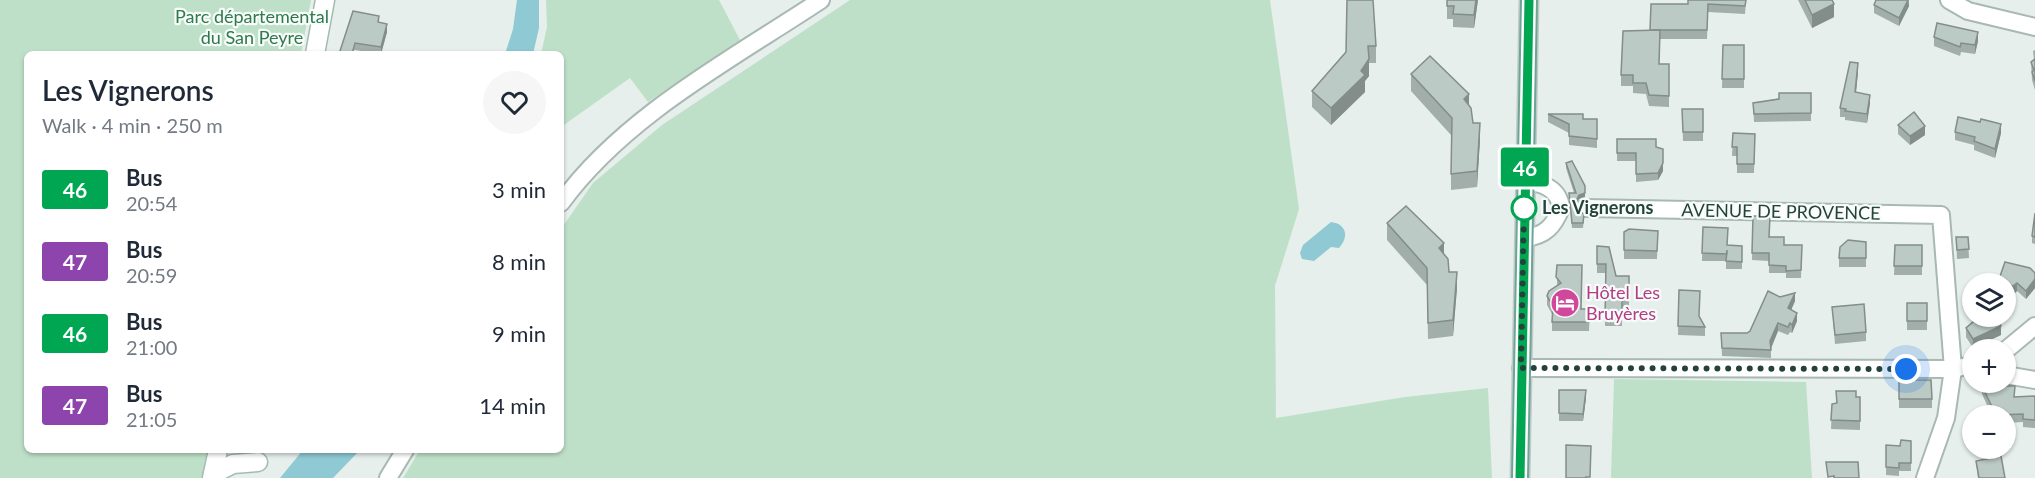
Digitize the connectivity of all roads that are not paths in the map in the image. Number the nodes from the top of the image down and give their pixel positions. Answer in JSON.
{"nodes":[{"id":1,"x":325,"y":0,"type":"edge"},
{"id":2,"x":821,"y":0,"type":"edge"},
{"id":3,"x":1529,"y":0,"type":"edge"},
{"id":4,"x":1949,"y":0,"type":"edge"},
{"id":5,"x":2035,"y":27,"type":"edge"},
{"id":6,"x":316,"y":51,"type":"edge"},
{"id":7,"x":1524,"y":181,"type":"junction"},
{"id":8,"x":564,"y":199,"type":"edge"},
{"id":9,"x":1572,"y":208,"type":"junction"},
{"id":10,"x":1524,"y":238,"type":"junction"},
{"id":11,"x":2035,"y":326,"type":"edge"},
{"id":12,"x":2016,"y":342,"type":"edge"},
{"id":13,"x":1962,"y":367,"type":"edge"},
{"id":14,"x":1521,"y":368,"type":"junction"},
{"id":15,"x":1953,"y":369,"type":"junction"},
{"id":16,"x":2016,"y":377,"type":"edge"},
{"id":17,"x":2035,"y":380,"type":"edge"},
{"id":18,"x":217,"y":453,"type":"edge"},
{"id":19,"x":403,"y":453,"type":"edge"},
{"id":20,"x":260,"y":466,"type":"edge"},
{"id":21,"x":213,"y":476,"type":"edge"},
{"id":22,"x":388,"y":478,"type":"edge"},
{"id":23,"x":1520,"y":478,"type":"edge"},
{"id":24,"x":1924,"y":478,"type":"edge"}],
"edges":[{"from":1,"to":6,"type":"street"},
{"from":2,"to":8,"type":"street"},
{"from":3,"to":7,"type":"main road"},
{"from":4,"to":5,"type":"street"},
{"from":7,"to":9,"type":"street"},
{"from":7,"to":10,"type":"main road"},
{"from":9,"to":10,"type":"street"},
{"from":9,"to":15,"type":"street","name":"AVENUE DE PROVENCE"},
{"from":10,"to":14,"type":"main road"},
{"from":11,"to":12,"type":"street"},
{"from":13,"to":15,"type":"street"},
{"from":14,"to":15,"type":"street"},
{"from":14,"to":23,"type":"main road"},
{"from":15,"to":24,"type":"street"},
{"from":16,"to":17,"type":"street"},
{"from":18,"to":21,"type":"street"},
{"from":19,"to":22,"type":"street"},
{"from":20,"to":21,"type":"street"}]}
